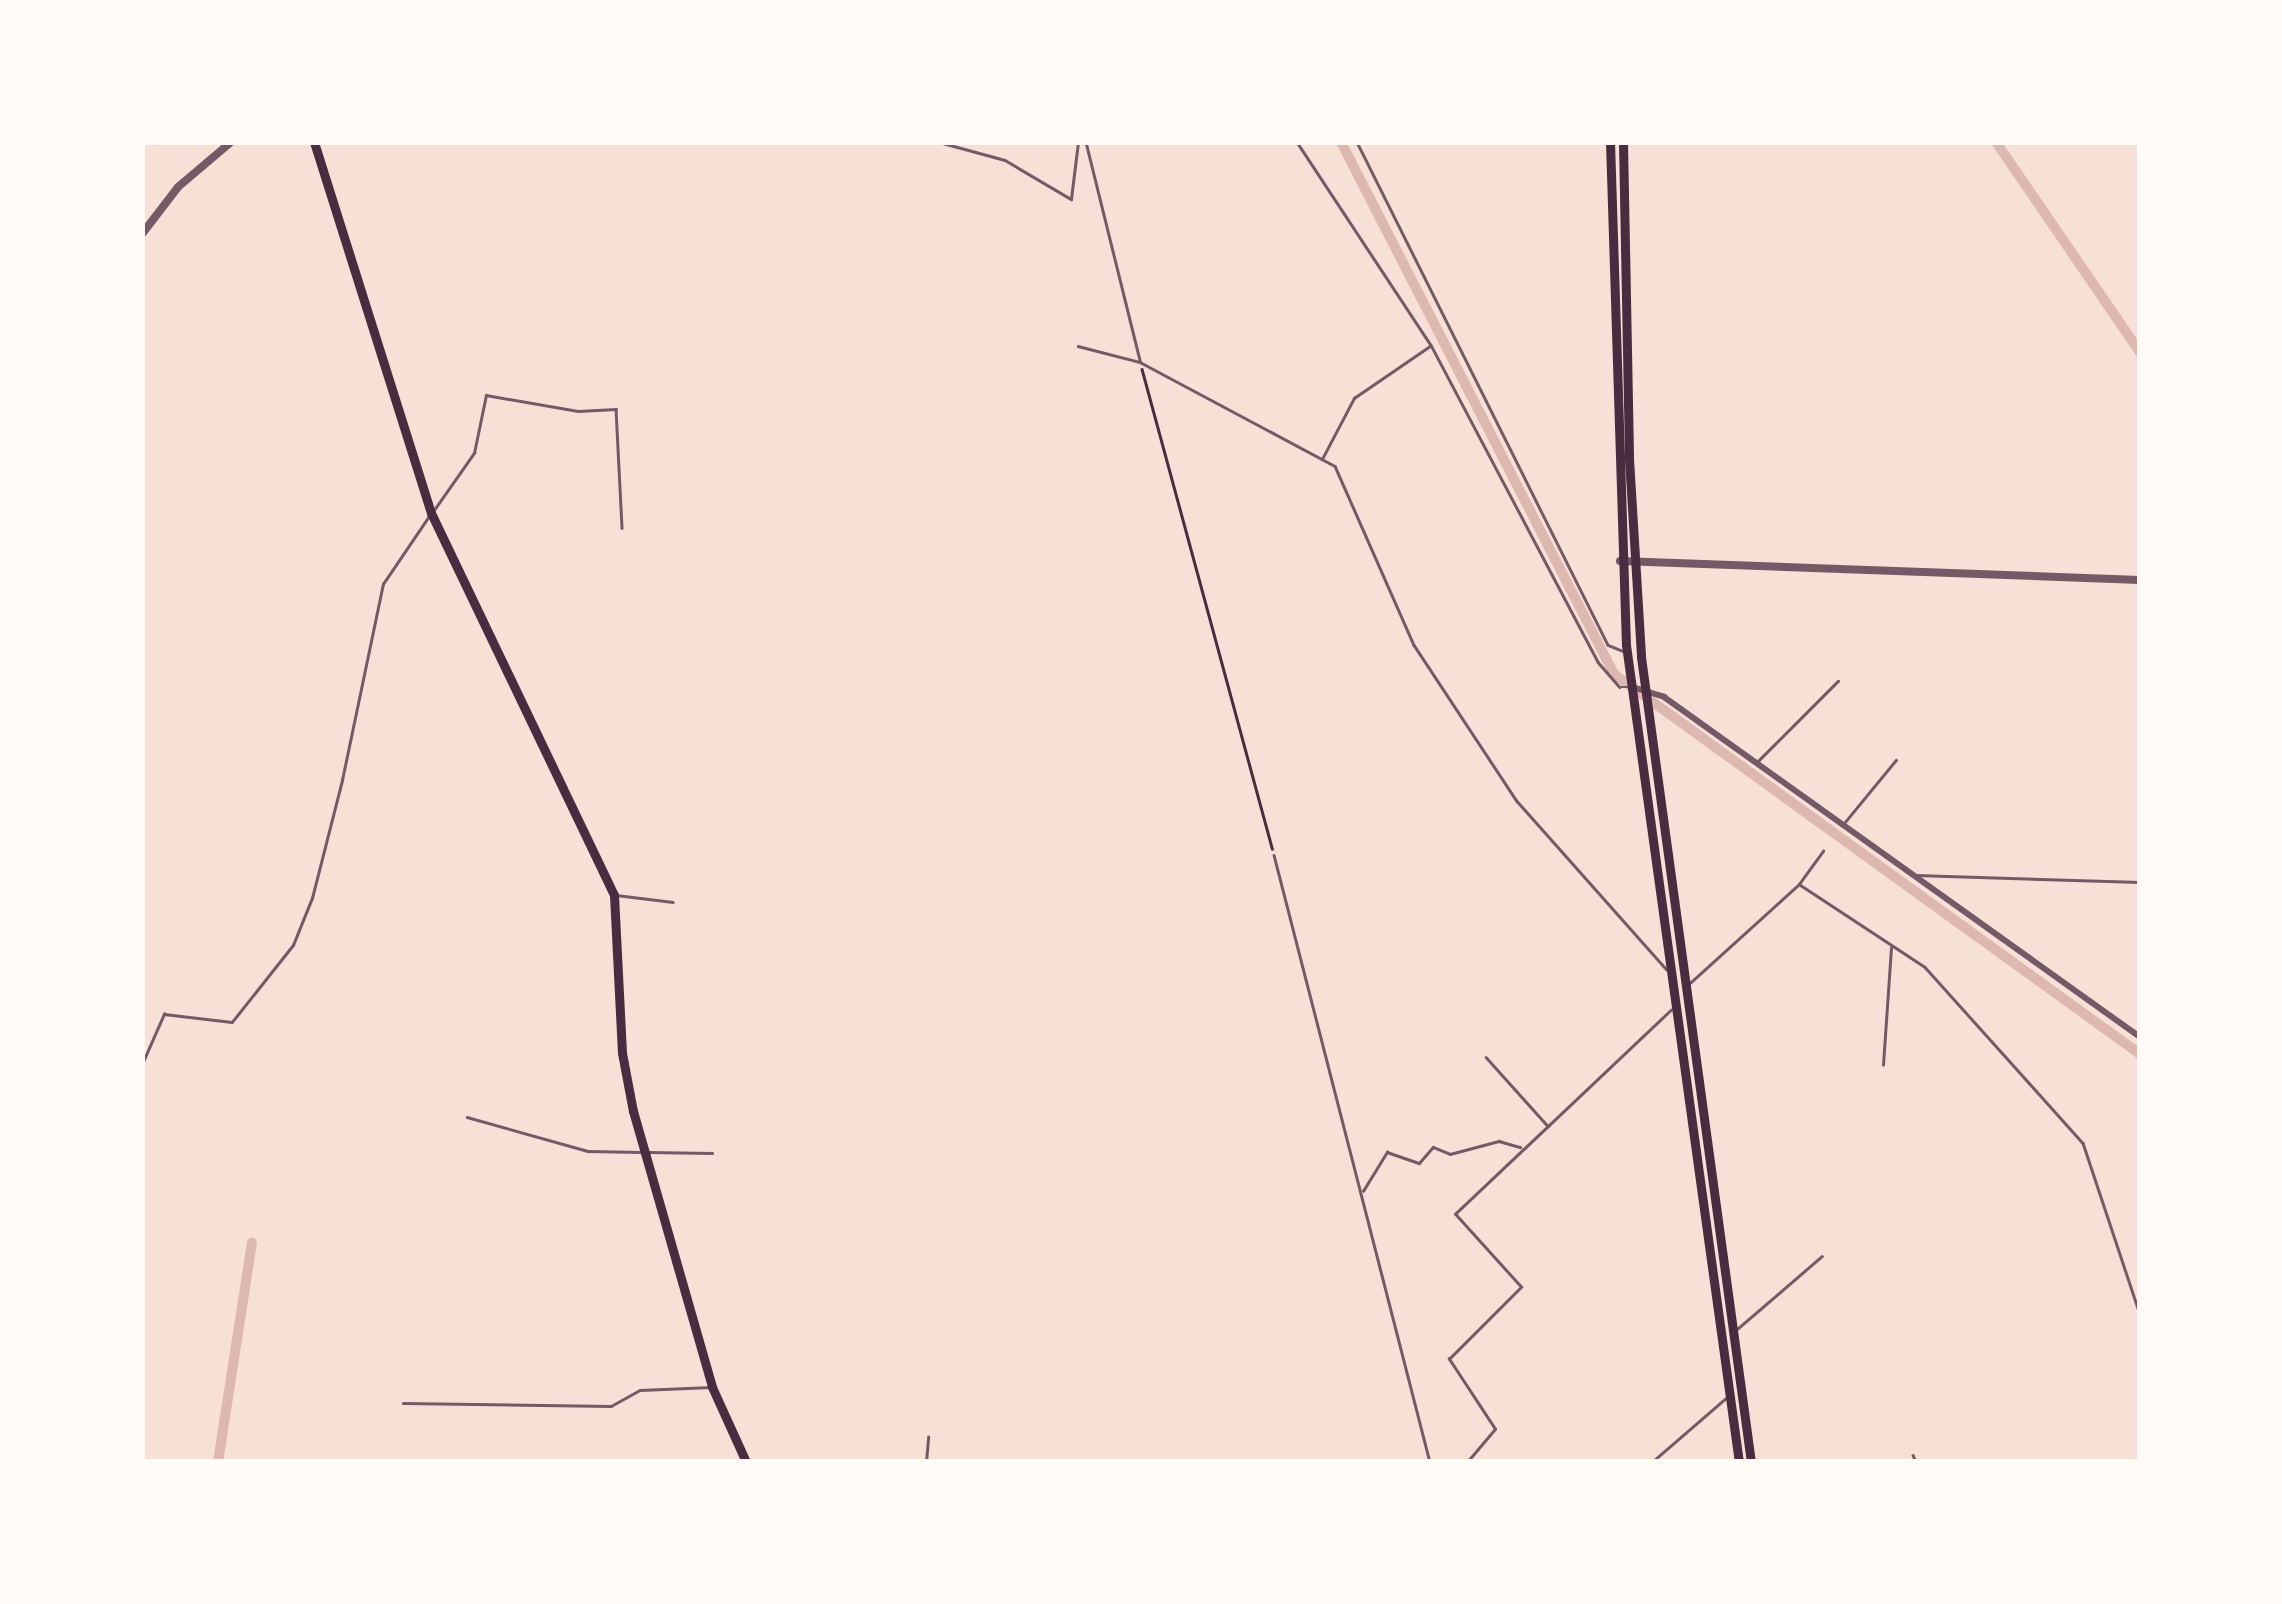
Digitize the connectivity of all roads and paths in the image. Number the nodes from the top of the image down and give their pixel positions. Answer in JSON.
{"nodes":[{"id":1,"x":231,"y":142,"type":"edge"},
{"id":2,"x":314,"y":142,"type":"edge"},
{"id":3,"x":939,"y":142,"type":"edge"},
{"id":4,"x":1078,"y":142,"type":"edge"},
{"id":5,"x":1086,"y":142,"type":"edge"},
{"id":6,"x":1296,"y":142,"type":"edge"},
{"id":7,"x":1357,"y":142,"type":"edge"},
{"id":8,"x":1610,"y":142,"type":"edge"},
{"id":9,"x":1623,"y":142,"type":"edge"},
{"id":10,"x":142,"y":234,"type":"edge"},
{"id":11,"x":1431,"y":345,"type":"junction"},
{"id":12,"x":1078,"y":346,"type":"dead end"},
{"id":13,"x":1140,"y":362,"type":"junction"},
{"id":14,"x":1322,"y":459,"type":"junction"},
{"id":15,"x":431,"y":513,"type":"junction"},
{"id":16,"x":622,"y":528,"type":"dead end"},
{"id":17,"x":1633,"y":557,"type":"junction"},
{"id":18,"x":1620,"y":562,"type":"junction"},
{"id":19,"x":2140,"y":580,"type":"edge"},
{"id":20,"x":1627,"y":653,"type":"junction"},
{"id":21,"x":1641,"y":657,"type":"junction"},
{"id":22,"x":1838,"y":681,"type":"dead end"},
{"id":23,"x":1632,"y":687,"type":"junction"},
{"id":24,"x":1645,"y":687,"type":"junction"},
{"id":25,"x":1896,"y":760,"type":"dead end"},
{"id":26,"x":1757,"y":762,"type":"junction"},
{"id":27,"x":1844,"y":823,"type":"junction"},
{"id":28,"x":1823,"y":851,"type":"dead end"},
{"id":29,"x":1274,"y":855,"type":"joint"},
{"id":30,"x":1915,"y":875,"type":"junction"},
{"id":31,"x":2140,"y":882,"type":"edge"},
{"id":32,"x":1799,"y":884,"type":"junction"},
{"id":33,"x":614,"y":895,"type":"junction"},
{"id":34,"x":673,"y":902,"type":"dead end"},
{"id":35,"x":1892,"y":946,"type":"junction"},
{"id":36,"x":1671,"y":973,"type":"junction"},
{"id":37,"x":1688,"y":984,"type":"junction"},
{"id":38,"x":1675,"y":1006,"type":"junction"},
{"id":39,"x":2140,"y":1037,"type":"edge"},
{"id":40,"x":1486,"y":1057,"type":"dead end"},
{"id":41,"x":142,"y":1064,"type":"edge"},
{"id":42,"x":1884,"y":1065,"type":"dead end"},
{"id":43,"x":467,"y":1117,"type":"dead end"},
{"id":44,"x":1549,"y":1127,"type":"junction"},
{"id":45,"x":1524,"y":1148,"type":"junction"},
{"id":46,"x":644,"y":1152,"type":"junction"},
{"id":47,"x":712,"y":1153,"type":"dead end"},
{"id":48,"x":1362,"y":1192,"type":"junction"},
{"id":49,"x":1822,"y":1256,"type":"dead end"},
{"id":50,"x":2140,"y":1314,"type":"edge"},
{"id":51,"x":1734,"y":1332,"type":"junction"},
{"id":52,"x":1725,"y":1370,"type":"junction"},
{"id":53,"x":1738,"y":1370,"type":"junction"},
{"id":54,"x":712,"y":1387,"type":"junction"},
{"id":55,"x":1729,"y":1396,"type":"junction"},
{"id":56,"x":402,"y":1403,"type":"dead end"},
{"id":57,"x":928,"y":1437,"type":"dead end"},
{"id":58,"x":1913,"y":1455,"type":"dead end"},
{"id":59,"x":746,"y":1462,"type":"edge"},
{"id":60,"x":926,"y":1462,"type":"edge"},
{"id":61,"x":1430,"y":1462,"type":"edge"},
{"id":62,"x":1467,"y":1462,"type":"edge"},
{"id":63,"x":1652,"y":1462,"type":"edge"},
{"id":64,"x":1739,"y":1462,"type":"edge"},
{"id":65,"x":1750,"y":1462,"type":"edge"},
{"id":66,"x":1916,"y":1462,"type":"edge"}],
"edges":[{"from":1,"to":10,"type":"street"},
{"from":2,"to":15,"type":"main road"},
{"from":3,"to":4,"type":"lane"},
{"from":5,"to":13,"type":"lane"},
{"from":6,"to":11,"type":"lane"},
{"from":7,"to":20,"type":"lane"},
{"from":8,"to":18,"type":"main road"},
{"from":9,"to":17,"type":"main road"},
{"from":11,"to":14,"type":"lane"},
{"from":11,"to":23,"type":"lane"},
{"from":12,"to":13,"type":"lane"},
{"from":13,"to":14,"type":"lane"},
{"from":13,"to":29,"type":"path"},
{"from":14,"to":36,"type":"lane"},
{"from":15,"to":16,"type":"lane"},
{"from":15,"to":33,"type":"main road"},
{"from":15,"to":41,"type":"lane"},
{"from":17,"to":18,"type":"street"},
{"from":17,"to":19,"type":"street"},
{"from":17,"to":21,"type":"main road"},
{"from":18,"to":20,"type":"main road"},
{"from":20,"to":21,"type":"lane"},
{"from":20,"to":23,"type":"main road"},
{"from":21,"to":24,"type":"main road"},
{"from":22,"to":26,"type":"lane"},
{"from":23,"to":24,"type":"street"},
{"from":23,"to":36,"type":"main road"},
{"from":24,"to":26,"type":"street"},
{"from":24,"to":37,"type":"main road"},
{"from":25,"to":27,"type":"lane"},
{"from":26,"to":27,"type":"street"},
{"from":27,"to":30,"type":"street"},
{"from":28,"to":32,"type":"lane"},
{"from":29,"to":48,"type":"lane"},
{"from":30,"to":31,"type":"lane"},
{"from":30,"to":39,"type":"street"},
{"from":32,"to":35,"type":"lane"},
{"from":32,"to":37,"type":"lane"},
{"from":33,"to":34,"type":"lane"},
{"from":33,"to":46,"type":"main road"},
{"from":35,"to":42,"type":"lane"},
{"from":35,"to":50,"type":"lane"},
{"from":36,"to":37,"type":"lane"},
{"from":36,"to":38,"type":"main road"},
{"from":37,"to":38,"type":"lane"},
{"from":37,"to":51,"type":"main road"},
{"from":38,"to":44,"type":"lane"},
{"from":38,"to":52,"type":"main road"},
{"from":40,"to":44,"type":"lane"},
{"from":43,"to":46,"type":"lane"},
{"from":44,"to":45,"type":"lane"},
{"from":45,"to":48,"type":"lane"},
{"from":45,"to":62,"type":"lane"},
{"from":46,"to":47,"type":"lane"},
{"from":46,"to":54,"type":"main road"},
{"from":48,"to":61,"type":"lane"},
{"from":49,"to":51,"type":"lane"},
{"from":51,"to":53,"type":"main road"},
{"from":52,"to":53,"type":"main road"},
{"from":52,"to":55,"type":"main road"},
{"from":53,"to":65,"type":"main road"},
{"from":54,"to":56,"type":"lane"},
{"from":54,"to":59,"type":"main road"},
{"from":55,"to":63,"type":"lane"},
{"from":55,"to":64,"type":"main road"},
{"from":57,"to":60,"type":"lane"},
{"from":58,"to":66,"type":"lane"}]}
